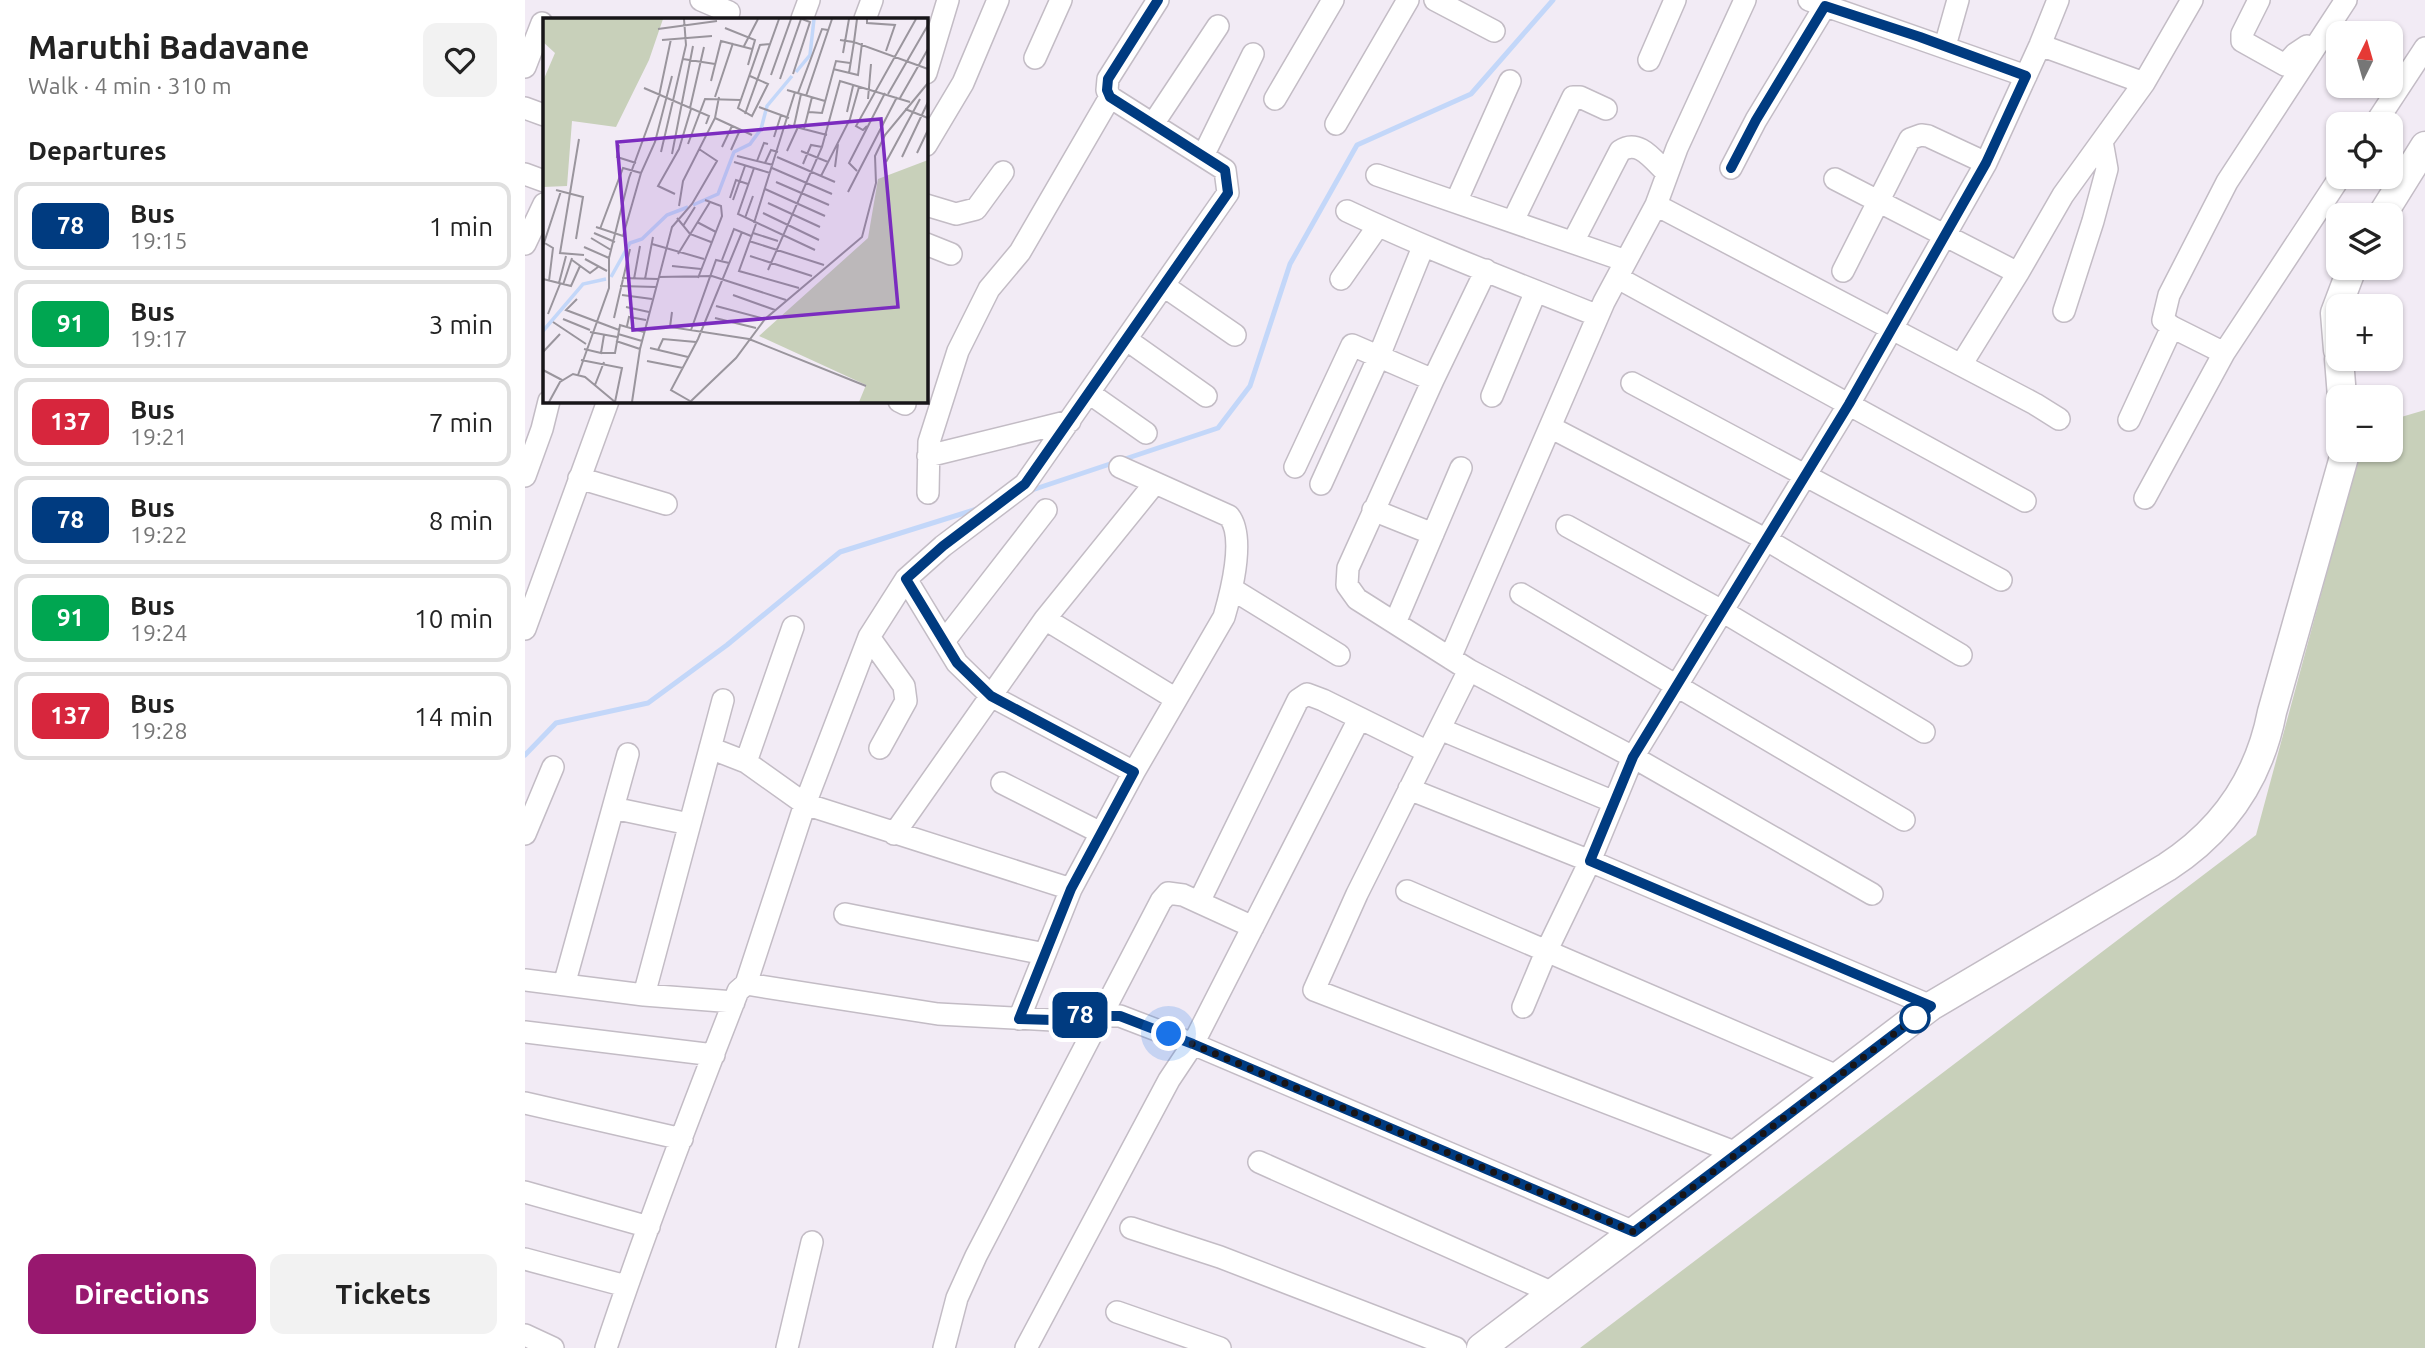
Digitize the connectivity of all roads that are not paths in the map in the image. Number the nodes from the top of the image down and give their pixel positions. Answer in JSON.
{"nodes":[{"id":1,"x":701,"y":0,"type":"edge"},
{"id":2,"x":809,"y":0,"type":"edge"},
{"id":3,"x":872,"y":0,"type":"edge"},
{"id":4,"x":948,"y":0,"type":"edge"},
{"id":5,"x":998,"y":0,"type":"edge"},
{"id":6,"x":1061,"y":0,"type":"edge"},
{"id":7,"x":1158,"y":0,"type":"edge"},
{"id":8,"x":1333,"y":0,"type":"edge"},
{"id":9,"x":1408,"y":0,"type":"edge"},
{"id":10,"x":1435,"y":0,"type":"edge"},
{"id":11,"x":1675,"y":0,"type":"edge"},
{"id":12,"x":1745,"y":0,"type":"edge"},
{"id":13,"x":1958,"y":0,"type":"edge"},
{"id":14,"x":2058,"y":0,"type":"edge"},
{"id":15,"x":2192,"y":0,"type":"edge"},
{"id":16,"x":2259,"y":0,"type":"edge"},
{"id":17,"x":2346,"y":0,"type":"edge"},
{"id":18,"x":1817,"y":3,"type":"edge"},
{"id":19,"x":1458,"y":5,"type":"edge"},
{"id":20,"x":729,"y":10,"type":"edge"},
{"id":21,"x":1874,"y":10,"type":"edge"},
{"id":22,"x":802,"y":18,"type":"edge"},
{"id":23,"x":865,"y":18,"type":"edge"},
{"id":24,"x":543,"y":23,"type":"dead end"},
{"id":25,"x":1218,"y":26,"type":"dead end"},
{"id":26,"x":1494,"y":31,"type":"dead end"},
{"id":27,"x":2319,"y":43,"type":"junction"},
{"id":28,"x":2040,"y":45,"type":"junction"},
{"id":29,"x":1945,"y":46,"type":"junction"},
{"id":30,"x":2425,"y":48,"type":"edge"},
{"id":31,"x":1253,"y":54,"type":"dead end"},
{"id":32,"x":1035,"y":58,"type":"dead end"},
{"id":33,"x":1649,"y":60,"type":"dead end"},
{"id":34,"x":525,"y":67,"type":"edge"},
{"id":35,"x":927,"y":70,"type":"edge"},
{"id":36,"x":2026,"y":76,"type":"junction"},
{"id":37,"x":1510,"y":81,"type":"dead end"},
{"id":38,"x":2144,"y":83,"type":"junction"},
{"id":39,"x":1110,"y":97,"type":"junction"},
{"id":40,"x":1275,"y":99,"type":"dead end"},
{"id":41,"x":525,"y":108,"type":"edge"},
{"id":42,"x":1606,"y":108,"type":"dead end"},
{"id":43,"x":2383,"y":112,"type":"edge"},
{"id":44,"x":543,"y":116,"type":"edge"},
{"id":45,"x":1153,"y":124,"type":"junction"},
{"id":46,"x":1336,"y":124,"type":"dead end"},
{"id":47,"x":2102,"y":141,"type":"junction"},
{"id":48,"x":927,"y":143,"type":"edge"},
{"id":49,"x":2425,"y":146,"type":"edge"},
{"id":50,"x":1203,"y":156,"type":"junction"},
{"id":51,"x":1986,"y":163,"type":"junction"},
{"id":52,"x":1731,"y":168,"type":"dead end"},
{"id":53,"x":1003,"y":172,"type":"dead end"},
{"id":54,"x":1667,"y":173,"type":"junction"},
{"id":55,"x":525,"y":174,"type":"edge"},
{"id":56,"x":1377,"y":175,"type":"dead end"},
{"id":57,"x":1835,"y":179,"type":"dead end"},
{"id":58,"x":543,"y":181,"type":"edge"},
{"id":59,"x":2332,"y":189,"type":"edge"},
{"id":60,"x":1879,"y":200,"type":"junction"},
{"id":61,"x":1456,"y":202,"type":"junction"},
{"id":62,"x":2389,"y":203,"type":"edge"},
{"id":63,"x":927,"y":205,"type":"edge"},
{"id":64,"x":1656,"y":205,"type":"junction"},
{"id":65,"x":543,"y":206,"type":"edge"},
{"id":66,"x":1347,"y":211,"type":"dead end"},
{"id":67,"x":1513,"y":221,"type":"junction"},
{"id":68,"x":1378,"y":226,"type":"junction"},
{"id":69,"x":1945,"y":234,"type":"junction"},
{"id":70,"x":1573,"y":242,"type":"junction"},
{"id":71,"x":525,"y":244,"type":"edge"},
{"id":72,"x":927,"y":244,"type":"edge"},
{"id":73,"x":1423,"y":247,"type":"junction"},
{"id":74,"x":951,"y":254,"type":"dead end"},
{"id":75,"x":1486,"y":270,"type":"junction"},
{"id":76,"x":1622,"y":270,"type":"junction"},
{"id":77,"x":1843,"y":271,"type":"dead end"},
{"id":78,"x":2018,"y":273,"type":"junction"},
{"id":79,"x":1341,"y":279,"type":"dead end"},
{"id":80,"x":1164,"y":286,"type":"junction"},
{"id":81,"x":1535,"y":291,"type":"junction"},
{"id":82,"x":2064,"y":311,"type":"dead end"},
{"id":83,"x":1598,"y":316,"type":"junction"},
{"id":84,"x":2172,"y":327,"type":"junction"},
{"id":85,"x":1891,"y":328,"type":"junction"},
{"id":86,"x":1235,"y":335,"type":"dead end"},
{"id":87,"x":1127,"y":340,"type":"junction"},
{"id":88,"x":2224,"y":354,"type":"junction"},
{"id":89,"x":1378,"y":356,"type":"junction"},
{"id":90,"x":1961,"y":365,"type":"junction"},
{"id":91,"x":1433,"y":380,"type":"junction"},
{"id":92,"x":1632,"y":383,"type":"dead end"},
{"id":93,"x":1089,"y":393,"type":"junction"},
{"id":94,"x":1206,"y":396,"type":"dead end"},
{"id":95,"x":1492,"y":396,"type":"dead end"},
{"id":96,"x":549,"y":402,"type":"edge"},
{"id":97,"x":608,"y":402,"type":"edge"},
{"id":98,"x":1849,"y":404,"type":"junction"},
{"id":99,"x":2059,"y":419,"type":"dead end"},
{"id":100,"x":1070,"y":421,"type":"junction"},
{"id":101,"x":2129,"y":421,"type":"dead end"},
{"id":102,"x":1550,"y":427,"type":"junction"},
{"id":103,"x":1146,"y":433,"type":"dead end"},
{"id":104,"x":928,"y":456,"type":"junction"},
{"id":105,"x":2343,"y":462,"type":"edge"},
{"id":106,"x":1120,"y":467,"type":"dead end"},
{"id":107,"x":1295,"y":467,"type":"dead end"},
{"id":108,"x":1461,"y":468,"type":"dead end"},
{"id":109,"x":1805,"y":474,"type":"junction"},
{"id":110,"x":525,"y":476,"type":"edge"},
{"id":111,"x":579,"y":478,"type":"junction"},
{"id":112,"x":1155,"y":483,"type":"junction"},
{"id":113,"x":1321,"y":484,"type":"dead end"},
{"id":114,"x":928,"y":493,"type":"dead end"},
{"id":115,"x":2145,"y":498,"type":"dead end"},
{"id":116,"x":2025,"y":501,"type":"dead end"},
{"id":117,"x":666,"y":504,"type":"dead end"},
{"id":118,"x":1046,"y":510,"type":"dead end"},
{"id":119,"x":1373,"y":510,"type":"junction"},
{"id":120,"x":1567,"y":526,"type":"dead end"},
{"id":121,"x":1433,"y":534,"type":"junction"},
{"id":122,"x":1765,"y":540,"type":"junction"},
{"id":123,"x":906,"y":579,"type":"junction"},
{"id":124,"x":2001,"y":580,"type":"dead end"},
{"id":125,"x":1232,"y":589,"type":"junction"},
{"id":126,"x":1521,"y":594,"type":"dead end"},
{"id":127,"x":1722,"y":611,"type":"junction"},
{"id":128,"x":1045,"y":619,"type":"junction"},
{"id":129,"x":1395,"y":623,"type":"junction"},
{"id":130,"x":793,"y":627,"type":"dead end"},
{"id":131,"x":525,"y":629,"type":"edge"},
{"id":132,"x":869,"y":637,"type":"junction"},
{"id":133,"x":945,"y":640,"type":"junction"},
{"id":134,"x":1961,"y":655,"type":"dead end"},
{"id":135,"x":1339,"y":656,"type":"dead end"},
{"id":136,"x":1450,"y":658,"type":"junction"},
{"id":137,"x":1469,"y":670,"type":"junction"},
{"id":138,"x":1677,"y":685,"type":"junction"},
{"id":139,"x":991,"y":696,"type":"junction"},
{"id":140,"x":723,"y":699,"type":"dead end"},
{"id":141,"x":1177,"y":699,"type":"junction"},
{"id":142,"x":1359,"y":719,"type":"junction"},
{"id":143,"x":1440,"y":729,"type":"junction"},
{"id":144,"x":1924,"y":732,"type":"dead end"},
{"id":145,"x":710,"y":748,"type":"junction"},
{"id":146,"x":880,"y":748,"type":"dead end"},
{"id":147,"x":1428,"y":752,"type":"junction"},
{"id":148,"x":628,"y":754,"type":"dead end"},
{"id":149,"x":1633,"y":757,"type":"junction"},
{"id":150,"x":746,"y":762,"type":"junction"},
{"id":151,"x":553,"y":767,"type":"dead end"},
{"id":152,"x":1134,"y":772,"type":"junction"},
{"id":153,"x":1002,"y":783,"type":"dead end"},
{"id":154,"x":1409,"y":789,"type":"junction"},
{"id":155,"x":1614,"y":802,"type":"junction"},
{"id":156,"x":805,"y":804,"type":"junction"},
{"id":157,"x":613,"y":808,"type":"junction"},
{"id":158,"x":1905,"y":820,"type":"dead end"},
{"id":159,"x":689,"y":824,"type":"junction"},
{"id":160,"x":1101,"y":833,"type":"junction"},
{"id":161,"x":525,"y":834,"type":"edge"},
{"id":162,"x":894,"y":834,"type":"junction"},
{"id":163,"x":1590,"y":861,"type":"junction"},
{"id":164,"x":1071,"y":889,"type":"junction"},
{"id":165,"x":1407,"y":891,"type":"dead end"},
{"id":166,"x":1872,"y":894,"type":"dead end"},
{"id":167,"x":1199,"y":902,"type":"junction"},
{"id":168,"x":845,"y":914,"type":"dead end"},
{"id":169,"x":1254,"y":927,"type":"junction"},
{"id":170,"x":1546,"y":952,"type":"junction"},
{"id":171,"x":1045,"y":954,"type":"junction"},
{"id":172,"x":525,"y":980,"type":"edge"},
{"id":173,"x":746,"y":984,"type":"junction"},
{"id":174,"x":564,"y":985,"type":"junction"},
{"id":175,"x":644,"y":995,"type":"junction"},
{"id":176,"x":734,"y":1002,"type":"junction"},
{"id":177,"x":1931,"y":1006,"type":"junction"},
{"id":178,"x":1523,"y":1007,"type":"dead end"},
{"id":179,"x":1104,"y":1015,"type":"junction"},
{"id":180,"x":1019,"y":1019,"type":"junction"},
{"id":181,"x":525,"y":1032,"type":"edge"},
{"id":182,"x":1193,"y":1044,"type":"junction"},
{"id":183,"x":714,"y":1055,"type":"junction"},
{"id":184,"x":1837,"y":1076,"type":"junction"},
{"id":185,"x":525,"y":1103,"type":"edge"},
{"id":186,"x":682,"y":1139,"type":"junction"},
{"id":187,"x":1737,"y":1153,"type":"junction"},
{"id":188,"x":1259,"y":1162,"type":"dead end"},
{"id":189,"x":525,"y":1192,"type":"edge"},
{"id":190,"x":649,"y":1227,"type":"junction"},
{"id":191,"x":1131,"y":1227,"type":"dead end"},
{"id":192,"x":1634,"y":1232,"type":"junction"},
{"id":193,"x":812,"y":1242,"type":"dead end"},
{"id":194,"x":525,"y":1259,"type":"edge"},
{"id":195,"x":627,"y":1286,"type":"junction"},
{"id":196,"x":1553,"y":1293,"type":"junction"},
{"id":197,"x":1117,"y":1312,"type":"dead end"},
{"id":198,"x":525,"y":1335,"type":"edge"},
{"id":199,"x":553,"y":1348,"type":"edge"},
{"id":200,"x":606,"y":1348,"type":"edge"},
{"id":201,"x":787,"y":1348,"type":"edge"},
{"id":202,"x":944,"y":1348,"type":"edge"},
{"id":203,"x":1026,"y":1348,"type":"edge"},
{"id":204,"x":1220,"y":1348,"type":"edge"},
{"id":205,"x":1456,"y":1348,"type":"edge"},
{"id":206,"x":1481,"y":1348,"type":"edge"}],
"edges":[{"from":1,"to":20,"type":"street"},
{"from":2,"to":22,"type":"street"},
{"from":3,"to":23,"type":"street"},
{"from":4,"to":35,"type":"street"},
{"from":5,"to":48,"type":"street"},
{"from":6,"to":32,"type":"street"},
{"from":7,"to":39,"type":"street"},
{"from":8,"to":40,"type":"street"},
{"from":9,"to":46,"type":"street"},
{"from":10,"to":19,"type":"street"},
{"from":11,"to":33,"type":"street"},
{"from":12,"to":54,"type":"street"},
{"from":13,"to":29,"type":"street"},
{"from":14,"to":28,"type":"street"},
{"from":15,"to":38,"type":"street"},
{"from":16,"to":27,"type":"street"},
{"from":17,"to":27,"type":"street"},
{"from":18,"to":21,"type":"street"},
{"from":18,"to":52,"type":"street"},
{"from":19,"to":26,"type":"street"},
{"from":21,"to":29,"type":"street"},
{"from":24,"to":34,"type":"street"},
{"from":25,"to":45,"type":"street"},
{"from":27,"to":84,"type":"street"},
{"from":28,"to":36,"type":"street"},
{"from":28,"to":38,"type":"street"},
{"from":29,"to":36,"type":"street"},
{"from":30,"to":43,"type":"street"},
{"from":31,"to":50,"type":"street"},
{"from":36,"to":51,"type":"street"},
{"from":37,"to":61,"type":"street"},
{"from":38,"to":47,"type":"street"},
{"from":39,"to":45,"type":"street"},
{"from":39,"to":104,"type":"street"},
{"from":41,"to":44,"type":"street"},
{"from":42,"to":67,"type":"street"},
{"from":45,"to":50,"type":"street"},
{"from":47,"to":78,"type":"street"},
{"from":47,"to":82,"type":"street"},
{"from":49,"to":62,"type":"street"},
{"from":50,"to":80,"type":"street"},
{"from":51,"to":60,"type":"street"},
{"from":51,"to":69,"type":"street"},
{"from":53,"to":63,"type":"street"},
{"from":54,"to":64,"type":"street"},
{"from":54,"to":70,"type":"street"},
{"from":55,"to":58,"type":"street"},
{"from":56,"to":61,"type":"street"},
{"from":57,"to":60,"type":"street"},
{"from":59,"to":88,"type":"street"},
{"from":60,"to":69,"type":"street"},
{"from":60,"to":77,"type":"street"},
{"from":61,"to":67,"type":"street"},
{"from":64,"to":76,"type":"street"},
{"from":64,"to":85,"type":"street"},
{"from":65,"to":71,"type":"street"},
{"from":66,"to":68,"type":"street"},
{"from":67,"to":70,"type":"street"},
{"from":68,"to":73,"type":"street"},
{"from":68,"to":79,"type":"street"},
{"from":69,"to":78,"type":"street"},
{"from":69,"to":85,"type":"street"},
{"from":70,"to":76,"type":"street"},
{"from":72,"to":74,"type":"street"},
{"from":73,"to":75,"type":"street"},
{"from":73,"to":89,"type":"street"},
{"from":75,"to":81,"type":"street"},
{"from":75,"to":91,"type":"street"},
{"from":76,"to":83,"type":"street"},
{"from":76,"to":98,"type":"street"},
{"from":78,"to":90,"type":"street"},
{"from":80,"to":86,"type":"street"},
{"from":80,"to":87,"type":"street"},
{"from":81,"to":83,"type":"street"},
{"from":81,"to":95,"type":"street"},
{"from":83,"to":102,"type":"street"},
{"from":84,"to":88,"type":"street"},
{"from":84,"to":101,"type":"street"},
{"from":85,"to":90,"type":"street"},
{"from":85,"to":98,"type":"street"},
{"from":87,"to":93,"type":"street"},
{"from":87,"to":94,"type":"street"},
{"from":88,"to":115,"type":"street"},
{"from":89,"to":91,"type":"street"},
{"from":89,"to":107,"type":"street"},
{"from":89,"to":113,"type":"street"},
{"from":90,"to":99,"type":"street"},
{"from":91,"to":119,"type":"street"},
{"from":92,"to":109,"type":"street"},
{"from":93,"to":100,"type":"street"},
{"from":93,"to":103,"type":"street"},
{"from":96,"to":110,"type":"street"},
{"from":97,"to":111,"type":"street"},
{"from":98,"to":109,"type":"street"},
{"from":98,"to":116,"type":"street"},
{"from":100,"to":104,"type":"street"},
{"from":100,"to":123,"type":"street"},
{"from":102,"to":122,"type":"street"},
{"from":102,"to":136,"type":"street"},
{"from":104,"to":114,"type":"street"},
{"from":105,"to":177,"type":"street"},
{"from":106,"to":112,"type":"street"},
{"from":108,"to":121,"type":"street"},
{"from":109,"to":122,"type":"street"},
{"from":109,"to":124,"type":"street"},
{"from":111,"to":117,"type":"street"},
{"from":111,"to":131,"type":"street"},
{"from":112,"to":125,"type":"street"},
{"from":112,"to":128,"type":"street"},
{"from":118,"to":133,"type":"street"},
{"from":119,"to":121,"type":"street"},
{"from":119,"to":129,"type":"street"},
{"from":120,"to":127,"type":"street"},
{"from":121,"to":129,"type":"street"},
{"from":122,"to":127,"type":"street"},
{"from":122,"to":134,"type":"street"},
{"from":123,"to":132,"type":"street"},
{"from":123,"to":133,"type":"street"},
{"from":125,"to":135,"type":"street"},
{"from":125,"to":141,"type":"street"},
{"from":126,"to":138,"type":"street"},
{"from":127,"to":138,"type":"street"},
{"from":127,"to":144,"type":"street"},
{"from":128,"to":139,"type":"street"},
{"from":128,"to":141,"type":"street"},
{"from":129,"to":136,"type":"street"},
{"from":130,"to":150,"type":"street"},
{"from":132,"to":146,"type":"street"},
{"from":132,"to":156,"type":"street"},
{"from":133,"to":139,"type":"street"},
{"from":136,"to":137,"type":"street"},
{"from":137,"to":143,"type":"street"},
{"from":137,"to":149,"type":"street"},
{"from":138,"to":149,"type":"street"},
{"from":138,"to":158,"type":"street"},
{"from":139,"to":152,"type":"street"},
{"from":139,"to":162,"type":"street"},
{"from":140,"to":145,"type":"street"},
{"from":141,"to":152,"type":"street"},
{"from":142,"to":147,"type":"street"},
{"from":142,"to":167,"type":"street"},
{"from":142,"to":169,"type":"street"},
{"from":143,"to":147,"type":"street"},
{"from":143,"to":155,"type":"street"},
{"from":145,"to":150,"type":"street"},
{"from":145,"to":159,"type":"street"},
{"from":147,"to":154,"type":"street"},
{"from":148,"to":157,"type":"street"},
{"from":149,"to":155,"type":"street"},
{"from":149,"to":166,"type":"street"},
{"from":150,"to":156,"type":"street"},
{"from":151,"to":161,"type":"street"},
{"from":152,"to":160,"type":"street"},
{"from":153,"to":160,"type":"street"},
{"from":154,"to":163,"type":"street"},
{"from":154,"to":187,"type":"street"},
{"from":155,"to":163,"type":"street"},
{"from":156,"to":162,"type":"street"},
{"from":156,"to":173,"type":"street"},
{"from":157,"to":159,"type":"street"},
{"from":157,"to":174,"type":"street"},
{"from":159,"to":175,"type":"street"},
{"from":160,"to":164,"type":"street"},
{"from":162,"to":164,"type":"street"},
{"from":163,"to":170,"type":"street"},
{"from":163,"to":177,"type":"street"},
{"from":164,"to":171,"type":"street"},
{"from":165,"to":170,"type":"street"},
{"from":167,"to":169,"type":"street"},
{"from":167,"to":179,"type":"street"},
{"from":168,"to":171,"type":"street"},
{"from":169,"to":182,"type":"street"},
{"from":170,"to":178,"type":"street"},
{"from":170,"to":184,"type":"street"},
{"from":171,"to":180,"type":"street"},
{"from":172,"to":174,"type":"street"},
{"from":173,"to":176,"type":"street"},
{"from":173,"to":180,"type":"street"},
{"from":174,"to":175,"type":"street"},
{"from":175,"to":176,"type":"street"},
{"from":176,"to":183,"type":"street"},
{"from":177,"to":184,"type":"street"},
{"from":179,"to":180,"type":"street"},
{"from":179,"to":182,"type":"street"},
{"from":179,"to":202,"type":"street"},
{"from":181,"to":183,"type":"street"},
{"from":182,"to":192,"type":"street"},
{"from":182,"to":203,"type":"street"},
{"from":183,"to":186,"type":"street"},
{"from":184,"to":187,"type":"street"},
{"from":185,"to":186,"type":"street"},
{"from":186,"to":190,"type":"street"},
{"from":187,"to":192,"type":"street"},
{"from":188,"to":196,"type":"street"},
{"from":189,"to":190,"type":"street"},
{"from":190,"to":195,"type":"street"},
{"from":191,"to":205,"type":"street"},
{"from":192,"to":196,"type":"street"},
{"from":193,"to":201,"type":"street"},
{"from":194,"to":195,"type":"street"},
{"from":195,"to":200,"type":"street"},
{"from":196,"to":206,"type":"street"},
{"from":197,"to":204,"type":"street"},
{"from":198,"to":199,"type":"street"}]}
